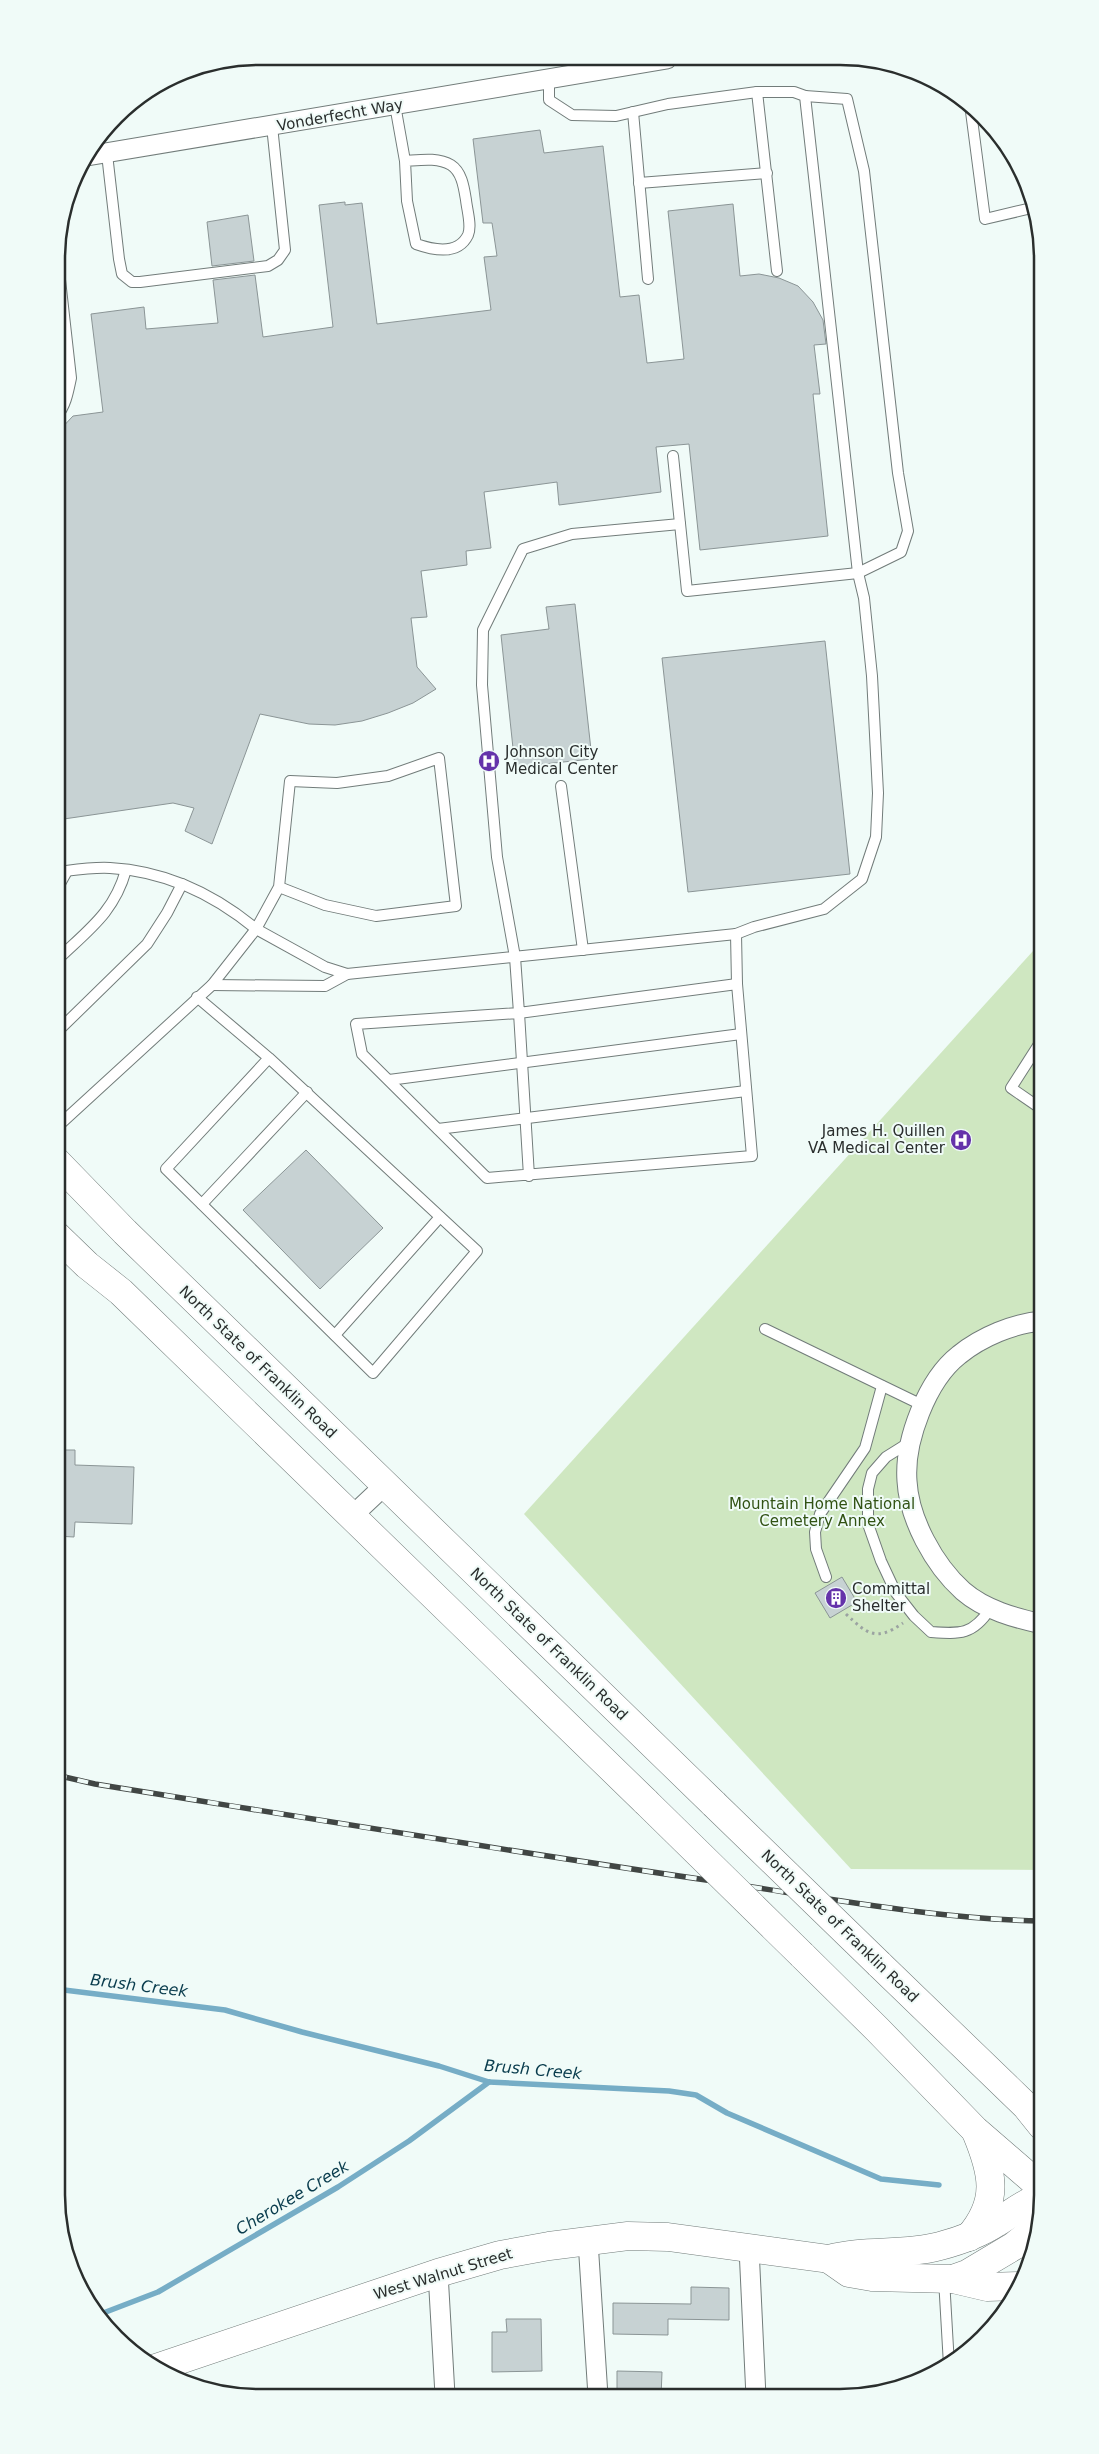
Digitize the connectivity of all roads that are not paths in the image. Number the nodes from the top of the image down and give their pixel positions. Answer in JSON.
{"nodes":[{"id":1,"x":630,"y":65,"type":"edge"},
{"id":2,"x":548,"y":79,"type":"junction"},
{"id":3,"x":757,"y":92,"type":"junction"},
{"id":4,"x":805,"y":96,"type":"junction"},
{"id":5,"x":395,"y":106,"type":"junction"},
{"id":6,"x":633,"y":112,"type":"junction"},
{"id":7,"x":972,"y":117,"type":"edge"},
{"id":8,"x":272,"y":126,"type":"junction"},
{"id":9,"x":106,"y":154,"type":"junction"},
{"id":10,"x":95,"y":155,"type":"edge"},
{"id":11,"x":406,"y":161,"type":"junction"},
{"id":12,"x":768,"y":172,"type":"junction"},
{"id":13,"x":639,"y":183,"type":"junction"},
{"id":14,"x":1027,"y":209,"type":"edge"},
{"id":15,"x":778,"y":272,"type":"dead end"},
{"id":16,"x":648,"y":279,"type":"dead end"},
{"id":17,"x":65,"y":325,"type":"edge"},
{"id":18,"x":65,"y":399,"type":"edge"},
{"id":19,"x":673,"y":456,"type":"dead end"},
{"id":20,"x":680,"y":524,"type":"junction"},
{"id":21,"x":858,"y":573,"type":"junction"},
{"id":22,"x":561,"y":786,"type":"dead end"},
{"id":23,"x":126,"y":870,"type":"junction"},
{"id":24,"x":67,"y":871,"type":"joint"},
{"id":25,"x":65,"y":874,"type":"edge"},
{"id":26,"x":182,"y":884,"type":"junction"},
{"id":27,"x":279,"y":887,"type":"junction"},
{"id":28,"x":256,"y":929,"type":"junction"},
{"id":29,"x":736,"y":934,"type":"junction"},
{"id":30,"x":583,"y":950,"type":"junction"},
{"id":31,"x":65,"y":952,"type":"edge"},
{"id":32,"x":515,"y":956,"type":"junction"},
{"id":33,"x":347,"y":974,"type":"junction"},
{"id":34,"x":212,"y":984,"type":"junction"},
{"id":35,"x":737,"y":984,"type":"junction"},
{"id":36,"x":197,"y":997,"type":"junction"},
{"id":37,"x":518,"y":1013,"type":"junction"},
{"id":38,"x":65,"y":1024,"type":"edge"},
{"id":39,"x":741,"y":1034,"type":"junction"},
{"id":40,"x":1034,"y":1052,"type":"edge"},
{"id":41,"x":270,"y":1058,"type":"junction"},
{"id":42,"x":522,"y":1064,"type":"junction"},
{"id":43,"x":389,"y":1080,"type":"junction"},
{"id":44,"x":746,"y":1091,"type":"junction"},
{"id":45,"x":307,"y":1092,"type":"junction"},
{"id":46,"x":1034,"y":1104,"type":"edge"},
{"id":47,"x":65,"y":1119,"type":"edge"},
{"id":48,"x":525,"y":1120,"type":"junction"},
{"id":49,"x":438,"y":1129,"type":"junction"},
{"id":50,"x":65,"y":1170,"type":"edge"},
{"id":51,"x":529,"y":1176,"type":"junction"},
{"id":52,"x":202,"y":1204,"type":"junction"},
{"id":53,"x":440,"y":1216,"type":"junction"},
{"id":54,"x":65,"y":1244,"type":"edge"},
{"id":55,"x":1034,"y":1322,"type":"edge"},
{"id":56,"x":765,"y":1329,"type":"dead end"},
{"id":57,"x":335,"y":1335,"type":"junction"},
{"id":58,"x":882,"y":1386,"type":"junction"},
{"id":59,"x":922,"y":1405,"type":"junction"},
{"id":60,"x":911,"y":1441,"type":"junction"},
{"id":61,"x":385,"y":1485,"type":"junction"},
{"id":62,"x":351,"y":1517,"type":"junction"},
{"id":63,"x":826,"y":1577,"type":"dead end"},
{"id":64,"x":990,"y":1609,"type":"junction"},
{"id":65,"x":1034,"y":1622,"type":"edge"},
{"id":66,"x":1034,"y":2116,"type":"edge"},
{"id":67,"x":976,"y":2130,"type":"junction"},
{"id":68,"x":1034,"y":2181,"type":"edge"},
{"id":69,"x":1034,"y":2199,"type":"edge"},
{"id":70,"x":1030,"y":2233,"type":"edge"},
{"id":71,"x":969,"y":2238,"type":"junction"},
{"id":72,"x":588,"y":2240,"type":"junction"},
{"id":73,"x":749,"y":2248,"type":"junction"},
{"id":74,"x":829,"y":2258,"type":"junction"},
{"id":75,"x":438,"y":2273,"type":"junction"},
{"id":76,"x":949,"y":2278,"type":"junction"},
{"id":77,"x":1011,"y":2286,"type":"edge"},
{"id":78,"x":949,"y":2355,"type":"edge"},
{"id":79,"x":165,"y":2365,"type":"edge"},
{"id":80,"x":445,"y":2389,"type":"edge"},
{"id":81,"x":598,"y":2389,"type":"edge"},
{"id":82,"x":756,"y":2389,"type":"edge"}],
"edges":[{"from":1,"to":2,"type":"street","name":"Vonderfecht Way"},
{"from":2,"to":5,"type":"street","name":"Vonderfecht Way"},
{"from":2,"to":6,"type":"lane"},
{"from":3,"to":4,"type":"lane"},
{"from":3,"to":6,"type":"lane"},
{"from":3,"to":12,"type":"lane"},
{"from":4,"to":21,"type":"lane"},
{"from":4,"to":21,"type":"lane"},
{"from":5,"to":8,"type":"street","name":"Vonderfecht Way"},
{"from":5,"to":11,"type":"lane"},
{"from":6,"to":13,"type":"lane"},
{"from":7,"to":14,"type":"lane"},
{"from":8,"to":9,"type":"street","name":"Vonderfecht Way"},
{"from":8,"to":9,"type":"lane"},
{"from":9,"to":10,"type":"street","name":"Vonderfecht Way"},
{"from":11,"to":11,"type":"lane"},
{"from":12,"to":13,"type":"lane"},
{"from":12,"to":15,"type":"lane"},
{"from":13,"to":16,"type":"lane"},
{"from":17,"to":18,"type":"lane"},
{"from":19,"to":20,"type":"lane"},
{"from":20,"to":21,"type":"lane"},
{"from":20,"to":32,"type":"lane"},
{"from":21,"to":29,"type":"lane"},
{"from":22,"to":30,"type":"lane"},
{"from":23,"to":24,"type":"lane"},
{"from":23,"to":26,"type":"lane"},
{"from":23,"to":31,"type":"lane"},
{"from":24,"to":25,"type":"lane"},
{"from":26,"to":28,"type":"lane"},
{"from":26,"to":38,"type":"lane"},
{"from":27,"to":27,"type":"lane"},
{"from":27,"to":28,"type":"lane"},
{"from":28,"to":33,"type":"lane"},
{"from":28,"to":34,"type":"lane"},
{"from":29,"to":30,"type":"lane"},
{"from":29,"to":35,"type":"lane"},
{"from":30,"to":32,"type":"lane"},
{"from":32,"to":33,"type":"lane"},
{"from":32,"to":37,"type":"lane"},
{"from":33,"to":34,"type":"lane"},
{"from":34,"to":36,"type":"lane"},
{"from":35,"to":37,"type":"lane"},
{"from":35,"to":39,"type":"lane"},
{"from":36,"to":41,"type":"lane"},
{"from":36,"to":47,"type":"lane"},
{"from":37,"to":42,"type":"lane"},
{"from":37,"to":43,"type":"lane"},
{"from":39,"to":42,"type":"lane"},
{"from":39,"to":44,"type":"lane"},
{"from":40,"to":46,"type":"lane"},
{"from":41,"to":45,"type":"lane"},
{"from":41,"to":52,"type":"lane"},
{"from":42,"to":43,"type":"lane"},
{"from":42,"to":48,"type":"lane"},
{"from":43,"to":49,"type":"lane"},
{"from":44,"to":48,"type":"lane"},
{"from":44,"to":51,"type":"lane"},
{"from":45,"to":52,"type":"lane"},
{"from":45,"to":53,"type":"lane"},
{"from":48,"to":49,"type":"lane"},
{"from":48,"to":51,"type":"lane"},
{"from":49,"to":51,"type":"lane"},
{"from":50,"to":61,"type":"main road","name":"North State of Franklin Road"},
{"from":52,"to":57,"type":"lane"},
{"from":53,"to":57,"type":"lane"},
{"from":53,"to":57,"type":"lane"},
{"from":54,"to":62,"type":"main road"},
{"from":55,"to":59,"type":"street"},
{"from":56,"to":58,"type":"lane"},
{"from":58,"to":59,"type":"lane"},
{"from":58,"to":63,"type":"lane"},
{"from":59,"to":60,"type":"street"},
{"from":60,"to":64,"type":"street"},
{"from":60,"to":64,"type":"lane"},
{"from":61,"to":62,"type":"street"},
{"from":61,"to":66,"type":"main road","name":"North State of Franklin Road","bridge":true},
{"from":62,"to":67,"type":"main road","bridge":true},
{"from":64,"to":65,"type":"street"},
{"from":67,"to":68,"type":"main road"},
{"from":67,"to":71,"type":"main road"},
{"from":69,"to":71,"type":"main road","name":"West Walnut Street"},
{"from":70,"to":76,"type":"main road","name":"West Walnut Street"},
{"from":71,"to":74,"type":"main road","name":"West Walnut Street"},
{"from":72,"to":73,"type":"main road","name":"West Walnut Street"},
{"from":72,"to":75,"type":"main road","name":"West Walnut Street"},
{"from":72,"to":81,"type":"street"},
{"from":73,"to":74,"type":"main road","name":"West Walnut Street"},
{"from":73,"to":82,"type":"street"},
{"from":74,"to":76,"type":"main road","name":"West Walnut Street"},
{"from":75,"to":79,"type":"main road","name":"West Walnut Street"},
{"from":75,"to":80,"type":"street"},
{"from":76,"to":77,"type":"main road"},
{"from":76,"to":78,"type":"lane"}]}
